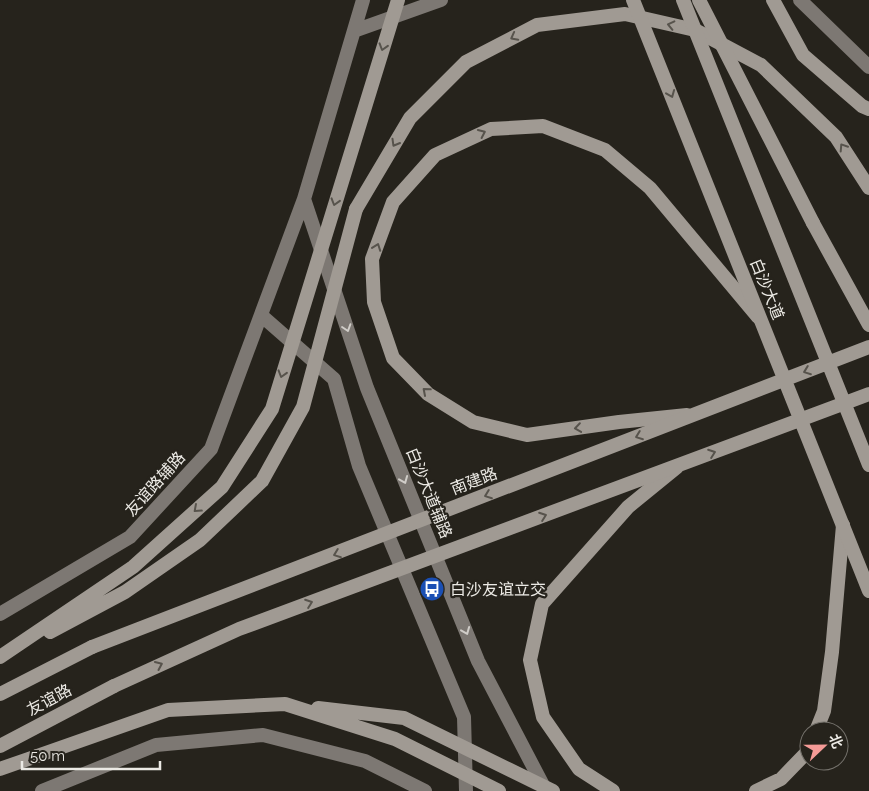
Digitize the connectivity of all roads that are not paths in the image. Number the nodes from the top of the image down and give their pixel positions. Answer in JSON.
{"nodes":[{"id":1,"x":363,"y":0,"type":"edge"},
{"id":2,"x":398,"y":0,"type":"edge"},
{"id":3,"x":441,"y":0,"type":"edge"},
{"id":4,"x":633,"y":0,"type":"edge"},
{"id":5,"x":683,"y":0,"type":"edge"},
{"id":6,"x":699,"y":0,"type":"edge"},
{"id":7,"x":773,"y":0,"type":"edge"},
{"id":8,"x":800,"y":0,"type":"edge"},
{"id":9,"x":354,"y":31,"type":"junction"},
{"id":10,"x":869,"y":67,"type":"edge"},
{"id":11,"x":869,"y":109,"type":"edge"},
{"id":12,"x":869,"y":188,"type":"edge"},
{"id":13,"x":304,"y":199,"type":"junction"},
{"id":14,"x":262,"y":316,"type":"junction"},
{"id":15,"x":761,"y":321,"type":"junction"},
{"id":16,"x":869,"y":325,"type":"edge"},
{"id":17,"x":869,"y":347,"type":"edge"},
{"id":18,"x":869,"y":394,"type":"edge"},
{"id":19,"x":696,"y":414,"type":"junction"},
{"id":20,"x":679,"y":465,"type":"junction"},
{"id":21,"x":869,"y":465,"type":"edge"},
{"id":22,"x":842,"y":525,"type":"junction"},
{"id":23,"x":869,"y":591,"type":"edge"},
{"id":24,"x":0,"y":614,"type":"edge"},
{"id":25,"x":92,"y":647,"type":"joint"},
{"id":26,"x":0,"y":658,"type":"edge"},
{"id":27,"x":0,"y":694,"type":"edge"},
{"id":28,"x":285,"y":704,"type":"junction"},
{"id":29,"x":820,"y":721,"type":"edge"},
{"id":30,"x":0,"y":746,"type":"edge"},
{"id":31,"x":799,"y":760,"type":"edge"},
{"id":32,"x":0,"y":769,"type":"edge"},
{"id":33,"x":42,"y":791,"type":"edge"},
{"id":34,"x":425,"y":791,"type":"edge"},
{"id":35,"x":466,"y":791,"type":"edge"},
{"id":36,"x":500,"y":791,"type":"edge"},
{"id":37,"x":546,"y":791,"type":"edge"},
{"id":38,"x":553,"y":791,"type":"edge"},
{"id":39,"x":612,"y":791,"type":"edge"},
{"id":40,"x":756,"y":791,"type":"edge"}],
"edges":[{"from":1,"to":9,"type":"main road","name":"友谊路辅路"},
{"from":2,"to":26,"type":"highway","one_way":true,"bridge":true},
{"from":3,"to":9,"type":"main road"},
{"from":4,"to":15,"type":"highway","name":"白沙大道","one_way":true,"bridge":true},
{"from":5,"to":21,"type":"highway","name":"白沙大道","bridge":true},
{"from":6,"to":16,"type":"highway","bridge":true},
{"from":7,"to":11,"type":"highway"},
{"from":8,"to":10,"type":"main road"},
{"from":9,"to":13,"type":"main road","name":"友谊路辅路"},
{"from":12,"to":26,"type":"highway","one_way":true,"bridge":true},
{"from":13,"to":14,"type":"main road","name":"友谊路辅路"},
{"from":13,"to":37,"type":"main road","name":"白沙大道辅路","one_way":true},
{"from":14,"to":24,"type":"main road","name":"友谊路辅路"},
{"from":14,"to":35,"type":"main road"},
{"from":19,"to":15,"type":"highway","one_way":true,"bridge":true},
{"from":15,"to":22,"type":"highway","name":"白沙大道","bridge":true},
{"from":17,"to":19,"type":"highway","name":"南建路","one_way":true,"bridge":true},
{"from":20,"to":18,"type":"highway","one_way":true,"bridge":true},
{"from":19,"to":25,"type":"highway","name":"南建路","one_way":true,"bridge":true},
{"from":30,"to":20,"type":"highway","name":"友谊路","one_way":true,"bridge":true},
{"from":20,"to":39,"type":"highway"},
{"from":22,"to":23,"type":"highway","name":"白沙大道","bridge":true},
{"from":22,"to":29,"type":"highway"},
{"from":25,"to":27,"type":"highway","name":"友谊路"},
{"from":28,"to":32,"type":"highway","bridge":true},
{"from":28,"to":36,"type":"highway","bridge":true},
{"from":28,"to":38,"type":"highway","bridge":true},
{"from":31,"to":40,"type":"highway"},
{"from":33,"to":34,"type":"main road"}]}
